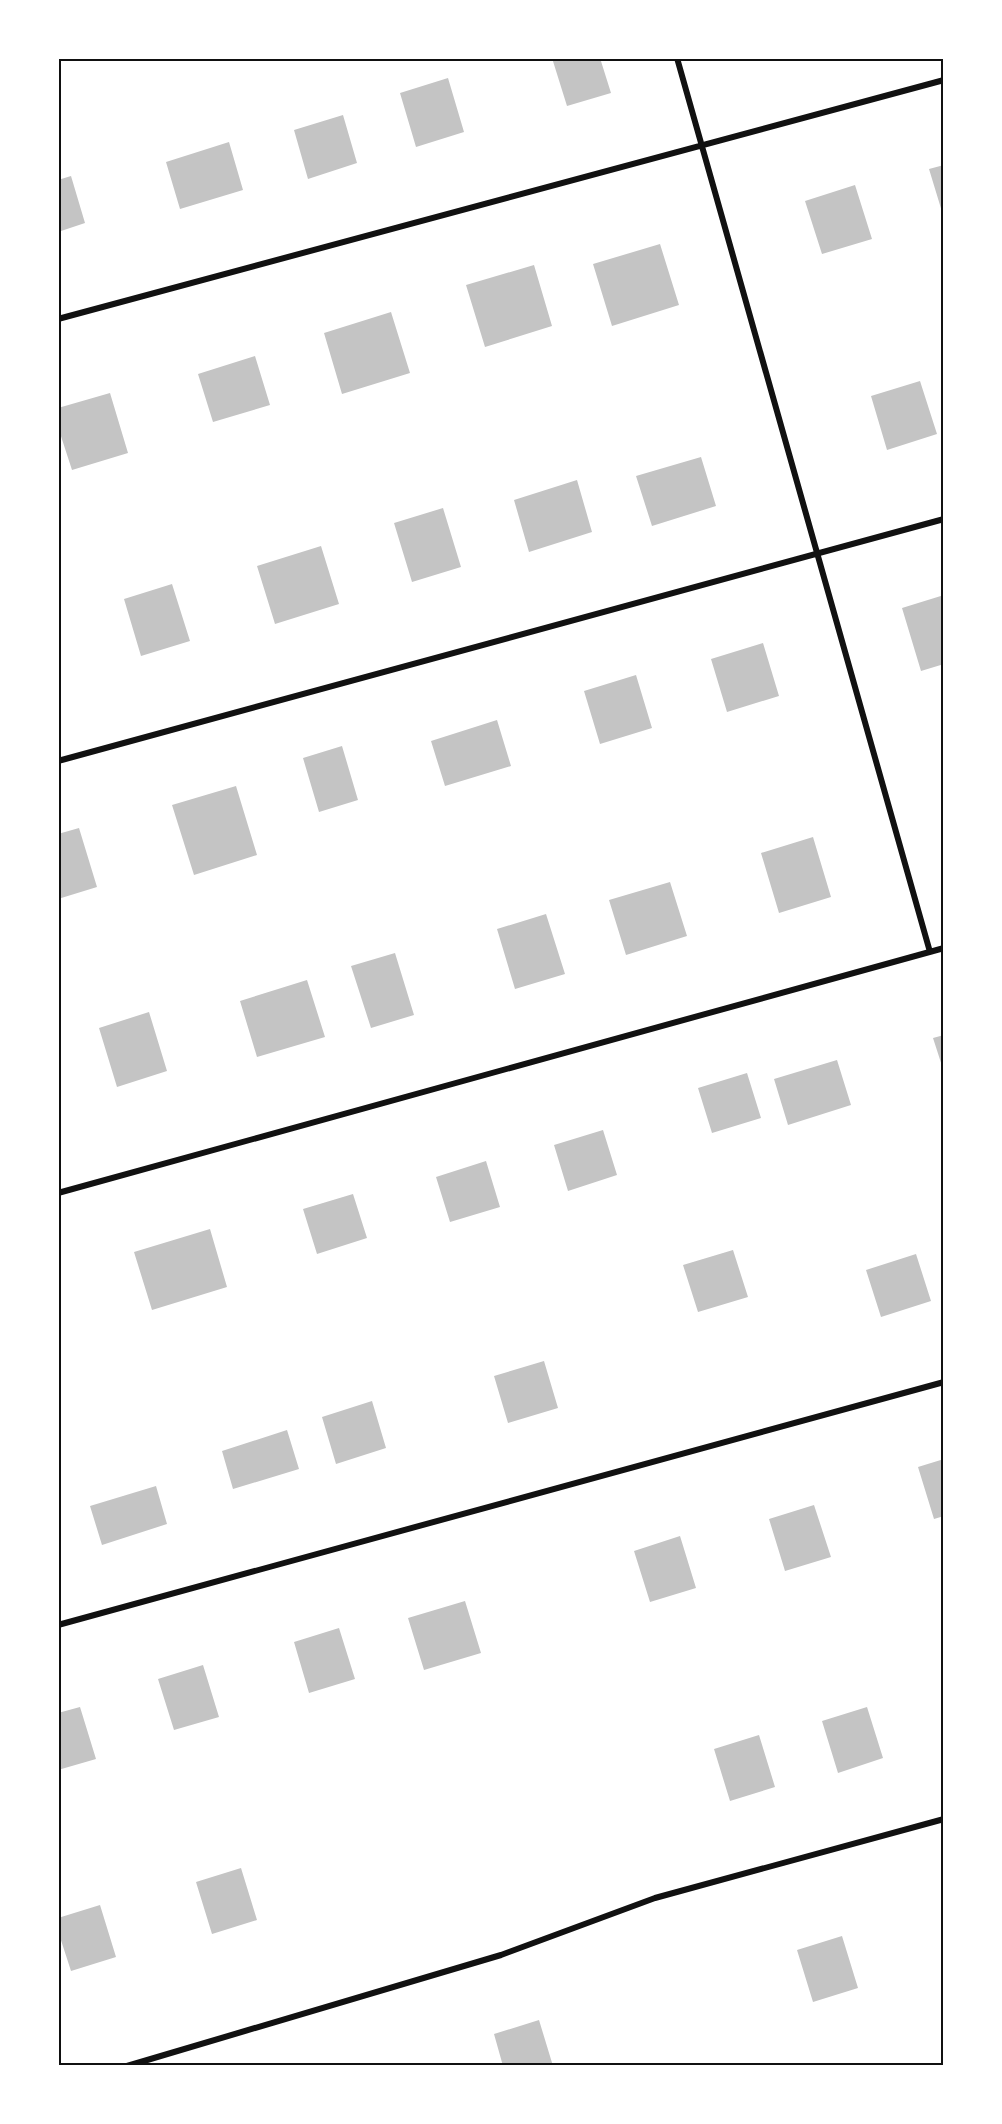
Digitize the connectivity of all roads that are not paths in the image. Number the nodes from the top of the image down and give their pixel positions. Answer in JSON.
{"nodes":[{"id":1,"x":677,"y":58,"type":"edge"},
{"id":2,"x":944,"y":80,"type":"edge"},
{"id":3,"x":702,"y":146,"type":"junction"},
{"id":4,"x":58,"y":319,"type":"edge"},
{"id":5,"x":944,"y":519,"type":"edge"},
{"id":6,"x":817,"y":554,"type":"junction"},
{"id":7,"x":58,"y":761,"type":"edge"},
{"id":8,"x":944,"y":948,"type":"edge"},
{"id":9,"x":930,"y":952,"type":"junction"},
{"id":10,"x":58,"y":1193,"type":"edge"},
{"id":11,"x":944,"y":1382,"type":"edge"},
{"id":12,"x":58,"y":1625,"type":"edge"},
{"id":13,"x":944,"y":1819,"type":"edge"},
{"id":14,"x":128,"y":2066,"type":"edge"}],
"edges":[{"from":1,"to":3,"type":"street"},
{"from":2,"to":3,"type":"street"},
{"from":3,"to":4,"type":"street"},
{"from":3,"to":6,"type":"street"},
{"from":5,"to":6,"type":"street"},
{"from":6,"to":7,"type":"street"},
{"from":6,"to":9,"type":"street"},
{"from":8,"to":9,"type":"street"},
{"from":9,"to":10,"type":"street"},
{"from":11,"to":12,"type":"street"},
{"from":13,"to":14,"type":"street"}]}
